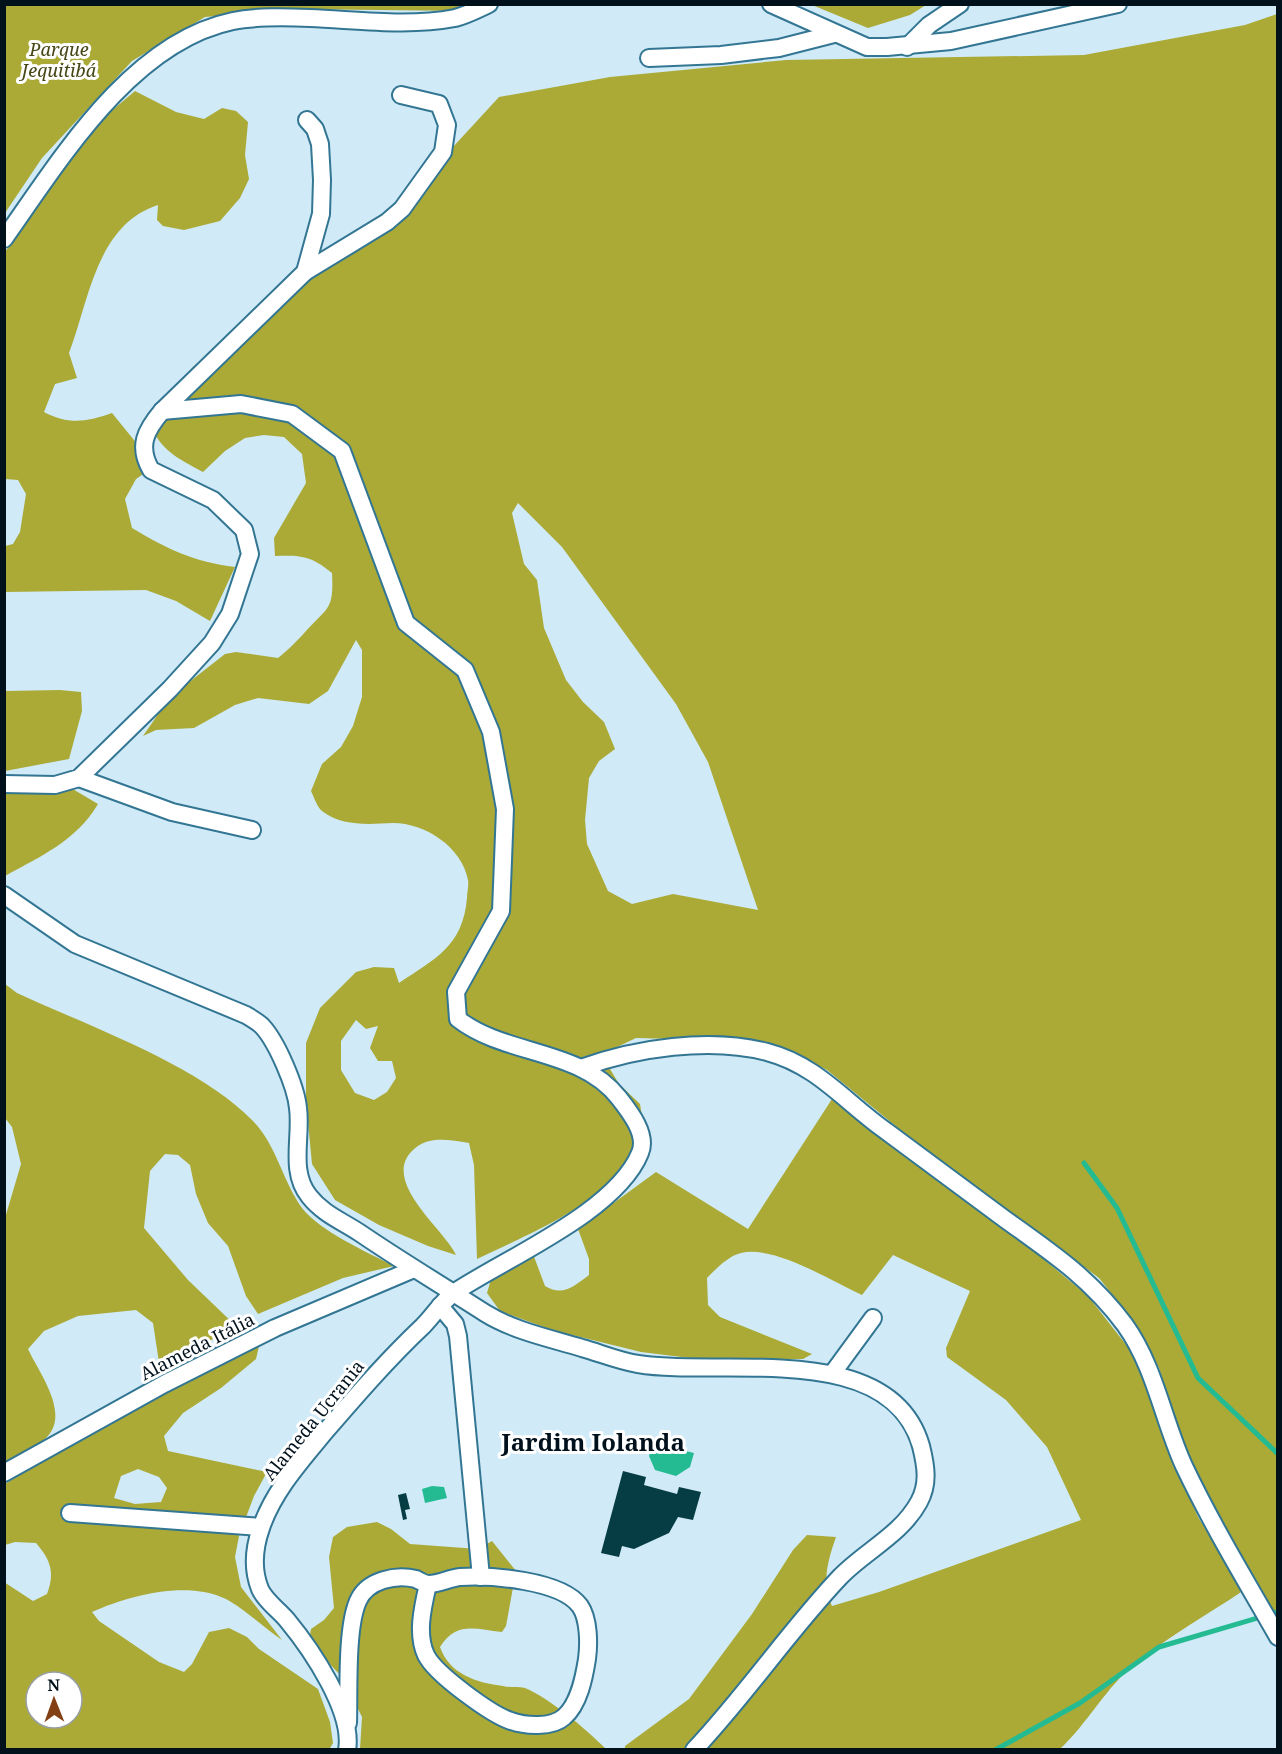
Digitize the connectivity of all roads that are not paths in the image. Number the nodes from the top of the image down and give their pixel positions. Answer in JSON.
{"nodes":[{"id":1,"x":489,"y":4,"type":"edge"},
{"id":2,"x":771,"y":4,"type":"edge"},
{"id":3,"x":960,"y":4,"type":"edge"},
{"id":4,"x":1118,"y":4,"type":"edge"},
{"id":5,"x":839,"y":36,"type":"junction"},
{"id":6,"x":907,"y":47,"type":"junction"},
{"id":7,"x":649,"y":58,"type":"dead end"},
{"id":8,"x":401,"y":95,"type":"dead end"},
{"id":9,"x":307,"y":120,"type":"dead end"},
{"id":10,"x":4,"y":239,"type":"edge"},
{"id":11,"x":305,"y":272,"type":"junction"},
{"id":12,"x":162,"y":411,"type":"junction"},
{"id":13,"x":79,"y":778,"type":"junction"},
{"id":14,"x":4,"y":784,"type":"edge"},
{"id":15,"x":252,"y":830,"type":"dead end"},
{"id":16,"x":4,"y":895,"type":"edge"},
{"id":17,"x":581,"y":1068,"type":"junction"},
{"id":18,"x":414,"y":1269,"type":"junction"},
{"id":19,"x":454,"y":1293,"type":"junction"},
{"id":20,"x":440,"y":1306,"type":"junction"},
{"id":21,"x":873,"y":1318,"type":"dead end"},
{"id":22,"x":832,"y":1374,"type":"junction"},
{"id":23,"x":4,"y":1473,"type":"edge"},
{"id":24,"x":70,"y":1513,"type":"dead end"},
{"id":25,"x":261,"y":1527,"type":"junction"},
{"id":26,"x":481,"y":1576,"type":"junction"},
{"id":27,"x":428,"y":1584,"type":"junction"},
{"id":28,"x":1278,"y":1637,"type":"edge"},
{"id":29,"x":348,"y":1729,"type":"junction"},
{"id":30,"x":348,"y":1749,"type":"edge"},
{"id":31,"x":694,"y":1749,"type":"edge"}],
"edges":[{"from":1,"to":10,"type":"street"},
{"from":2,"to":5,"type":"street"},
{"from":3,"to":6,"type":"street"},
{"from":4,"to":6,"type":"street"},
{"from":5,"to":6,"type":"street"},
{"from":5,"to":7,"type":"street"},
{"from":8,"to":11,"type":"street"},
{"from":9,"to":11,"type":"street"},
{"from":11,"to":12,"type":"street"},
{"from":12,"to":13,"type":"street"},
{"from":12,"to":17,"type":"street","name":"Alameda Ucrania"},
{"from":13,"to":14,"type":"street"},
{"from":13,"to":15,"type":"street"},
{"from":16,"to":18,"type":"street"},
{"from":17,"to":19,"type":"street","name":"Alameda Ucrania"},
{"from":17,"to":28,"type":"street"},
{"from":18,"to":19,"type":"street"},
{"from":18,"to":23,"type":"street","name":"Alameda Itália"},
{"from":19,"to":20,"type":"street","name":"Alameda Ucrania"},
{"from":19,"to":22,"type":"street"},
{"from":20,"to":25,"type":"street","name":"Alameda Ucrania"},
{"from":20,"to":26,"type":"street"},
{"from":21,"to":22,"type":"street"},
{"from":22,"to":31,"type":"street"},
{"from":24,"to":25,"type":"street"},
{"from":25,"to":29,"type":"street","name":"Alameda Ucrania"},
{"from":26,"to":27,"type":"street"},
{"from":26,"to":27,"type":"street"},
{"from":27,"to":29,"type":"street"},
{"from":29,"to":30,"type":"street","name":"Alameda Ucrania"}]}
